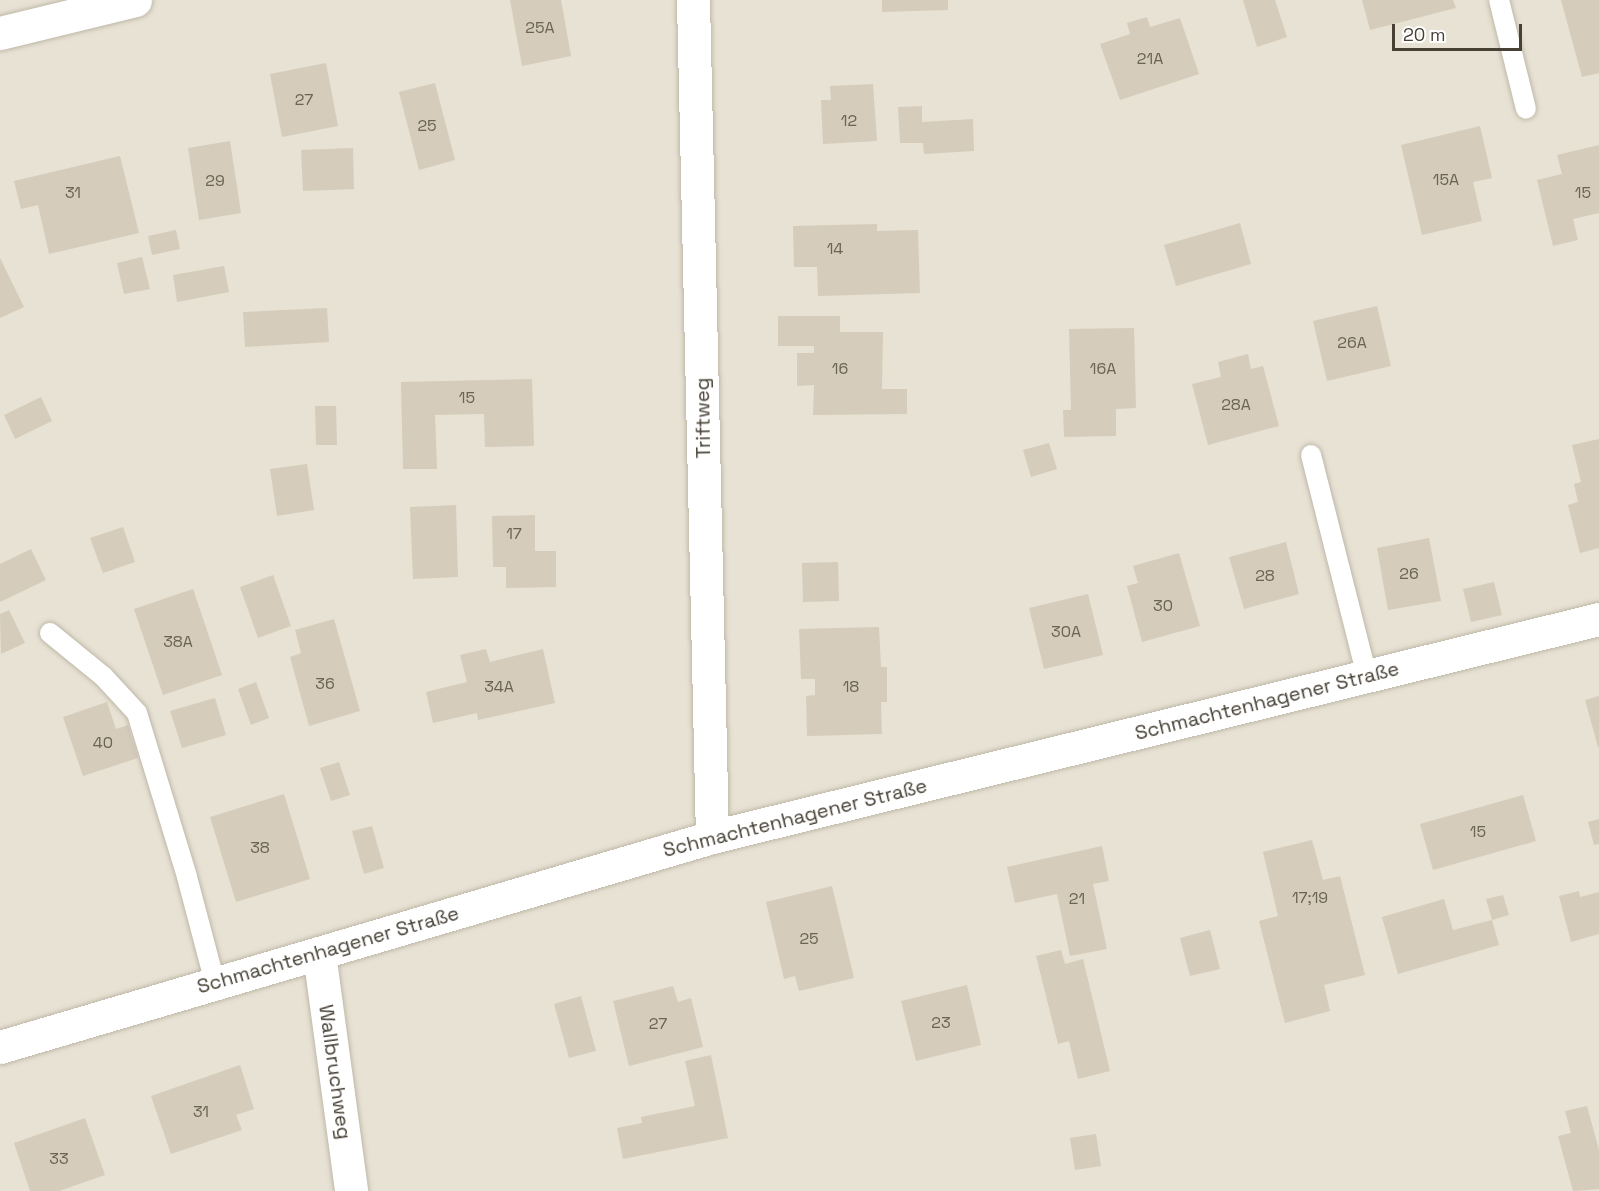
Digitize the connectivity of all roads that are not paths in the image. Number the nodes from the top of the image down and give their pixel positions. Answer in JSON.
{"nodes":[{"id":1,"x":135,"y":0,"type":"edge"},
{"id":2,"x":693,"y":0,"type":"edge"},
{"id":3,"x":1499,"y":0,"type":"edge"},
{"id":4,"x":0,"y":33,"type":"edge"},
{"id":5,"x":1526,"y":109,"type":"dead end"},
{"id":6,"x":1311,"y":455,"type":"dead end"},
{"id":7,"x":1599,"y":619,"type":"edge"},
{"id":8,"x":50,"y":633,"type":"dead end"},
{"id":9,"x":1367,"y":676,"type":"junction"},
{"id":10,"x":712,"y":837,"type":"junction"},
{"id":11,"x":319,"y":953,"type":"junction"},
{"id":12,"x":215,"y":983,"type":"junction"},
{"id":13,"x":0,"y":1047,"type":"edge"},
{"id":14,"x":351,"y":1191,"type":"edge"}],
"edges":[{"from":1,"to":4,"type":"street"},
{"from":2,"to":10,"type":"street","name":"Triftweg"},
{"from":3,"to":5,"type":"lane"},
{"from":6,"to":9,"type":"lane"},
{"from":7,"to":9,"type":"street","name":"Schmachtenhagener Straße"},
{"from":8,"to":12,"type":"lane"},
{"from":9,"to":10,"type":"street","name":"Schmachtenhagener Straße"},
{"from":10,"to":11,"type":"street","name":"Schmachtenhagener Straße"},
{"from":11,"to":12,"type":"street","name":"Schmachtenhagener Straße"},
{"from":11,"to":14,"type":"street","name":"Wallbruchweg"},
{"from":12,"to":13,"type":"street","name":"Schmachtenhagener Straße"}]}
